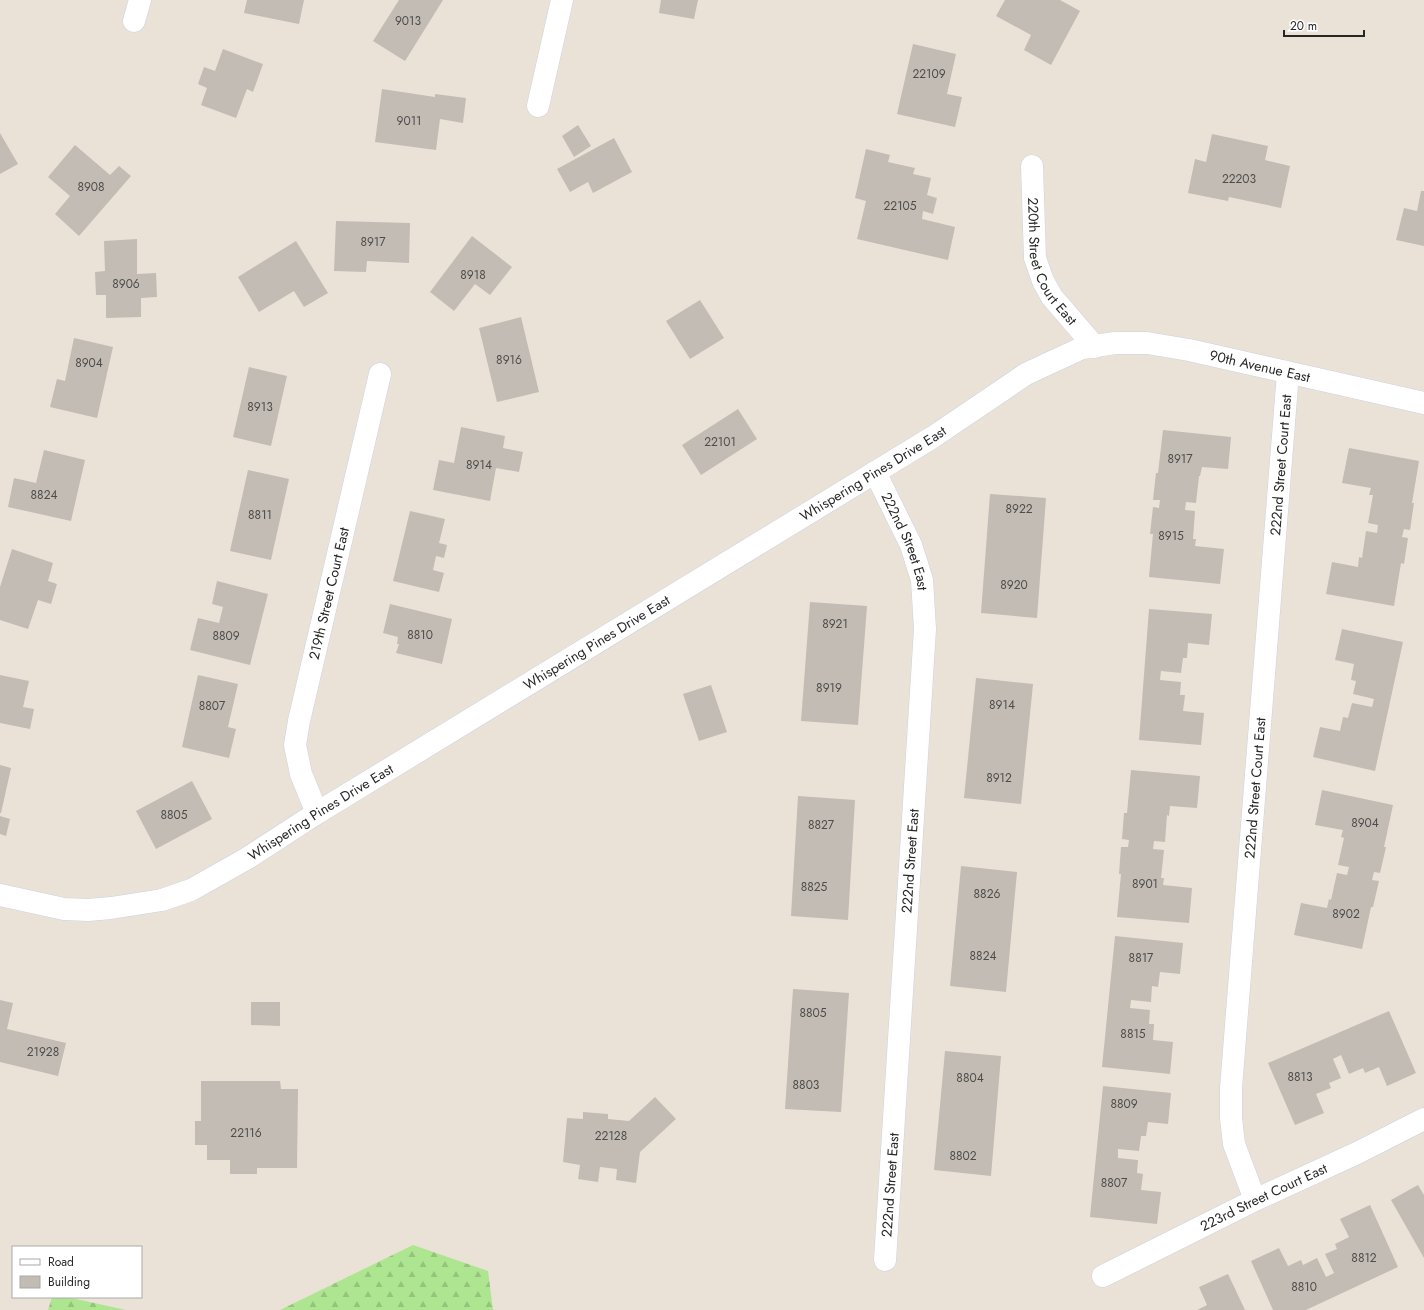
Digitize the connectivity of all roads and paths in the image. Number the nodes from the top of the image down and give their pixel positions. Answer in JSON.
{"nodes":[{"id":1,"x":140,"y":0,"type":"edge"},
{"id":2,"x":562,"y":0,"type":"edge"},
{"id":3,"x":134,"y":22,"type":"dead end"},
{"id":4,"x":538,"y":106,"type":"dead end"},
{"id":5,"x":1032,"y":166,"type":"dead end"},
{"id":6,"x":1095,"y":347,"type":"junction"},
{"id":7,"x":1288,"y":372,"type":"junction"},
{"id":8,"x":380,"y":374,"type":"dead end"},
{"id":9,"x":1424,"y":403,"type":"edge"},
{"id":10,"x":876,"y":472,"type":"junction"},
{"id":11,"x":316,"y":813,"type":"junction"},
{"id":12,"x":0,"y":895,"type":"edge"},
{"id":13,"x":1424,"y":1119,"type":"edge"},
{"id":14,"x":1256,"y":1200,"type":"junction"},
{"id":15,"x":885,"y":1260,"type":"dead end"},
{"id":16,"x":1103,"y":1276,"type":"dead end"}],
"edges":[{"from":1,"to":3,"type":"street"},
{"from":2,"to":4,"type":"street"},
{"from":5,"to":6,"type":"street","name":"220th Street Court East"},
{"from":6,"to":7,"type":"street","name":"90th Avenue East"},
{"from":6,"to":10,"type":"street","name":"Whispering Pines Drive East"},
{"from":7,"to":9,"type":"street","name":"90th Avenue East"},
{"from":7,"to":14,"type":"street","name":"222nd Street Court East"},
{"from":8,"to":11,"type":"street","name":"219th Street Court East"},
{"from":10,"to":11,"type":"street","name":"Whispering Pines Drive East"},
{"from":10,"to":15,"type":"street","name":"222nd Street East"},
{"from":11,"to":12,"type":"street","name":"Whispering Pines Drive East"},
{"from":13,"to":14,"type":"street","name":"223rd Street Court East"},
{"from":14,"to":16,"type":"street","name":"223rd Street Court East"}]}
